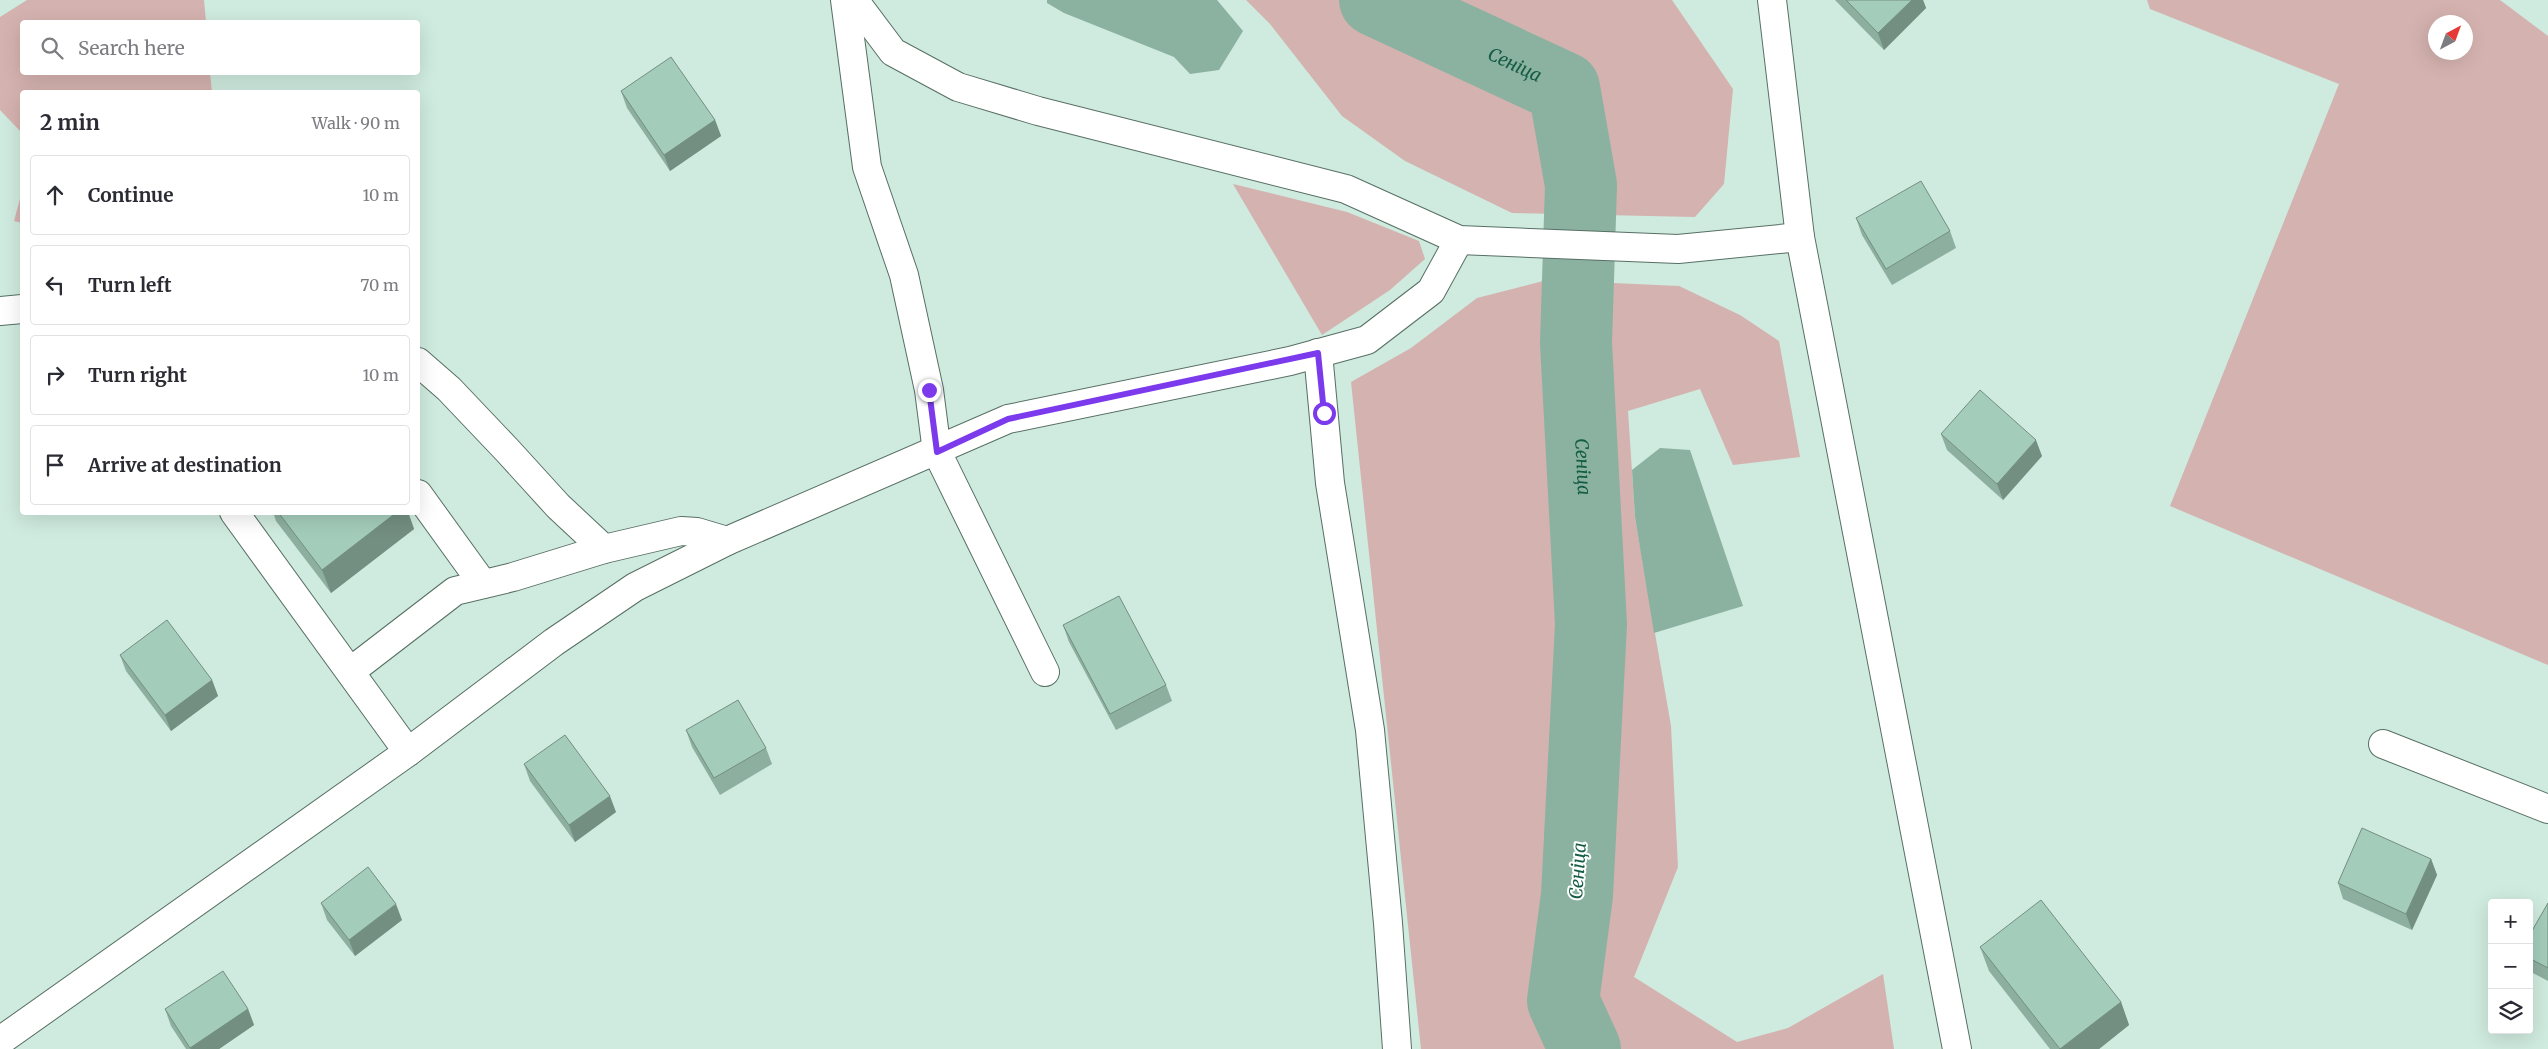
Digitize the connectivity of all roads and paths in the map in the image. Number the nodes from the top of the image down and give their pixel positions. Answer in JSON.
{"nodes":[{"id":1,"x":845,"y":0,"type":"edge"},
{"id":2,"x":854,"y":0,"type":"edge"},
{"id":3,"x":1772,"y":0,"type":"edge"},
{"id":4,"x":1800,"y":237,"type":"junction"},
{"id":5,"x":1459,"y":240,"type":"junction"},
{"id":6,"x":20,"y":309,"type":"edge"},
{"id":7,"x":0,"y":311,"type":"edge"},
{"id":8,"x":1318,"y":353,"type":"junction"},
{"id":9,"x":420,"y":364,"type":"edge"},
{"id":10,"x":937,"y":452,"type":"junction"},
{"id":11,"x":420,"y":497,"type":"edge"},
{"id":12,"x":236,"y":515,"type":"edge"},
{"id":13,"x":727,"y":541,"type":"junction"},
{"id":14,"x":604,"y":549,"type":"junction"},
{"id":15,"x":484,"y":584,"type":"junction"},
{"id":16,"x":351,"y":672,"type":"junction"},
{"id":17,"x":1046,"y":672,"type":"dead end"},
{"id":18,"x":2383,"y":744,"type":"dead end"},
{"id":19,"x":408,"y":752,"type":"junction"},
{"id":20,"x":2548,"y":809,"type":"edge"},
{"id":21,"x":0,"y":1040,"type":"edge"},
{"id":22,"x":1397,"y":1049,"type":"edge"},
{"id":23,"x":1957,"y":1049,"type":"edge"}],
"edges":[{"from":1,"to":10,"type":"street"},
{"from":2,"to":5,"type":"street"},
{"from":3,"to":4,"type":"street"},
{"from":4,"to":5,"type":"street"},
{"from":4,"to":23,"type":"street"},
{"from":5,"to":8,"type":"street"},
{"from":6,"to":7,"type":"street"},
{"from":8,"to":10,"type":"street"},
{"from":8,"to":22,"type":"street"},
{"from":9,"to":14,"type":"street"},
{"from":10,"to":13,"type":"street"},
{"from":10,"to":17,"type":"street"},
{"from":11,"to":15,"type":"street"},
{"from":12,"to":16,"type":"street"},
{"from":13,"to":14,"type":"street"},
{"from":13,"to":19,"type":"street"},
{"from":14,"to":15,"type":"street"},
{"from":15,"to":16,"type":"street"},
{"from":16,"to":19,"type":"street"},
{"from":18,"to":20,"type":"street"},
{"from":19,"to":21,"type":"street"}]}
